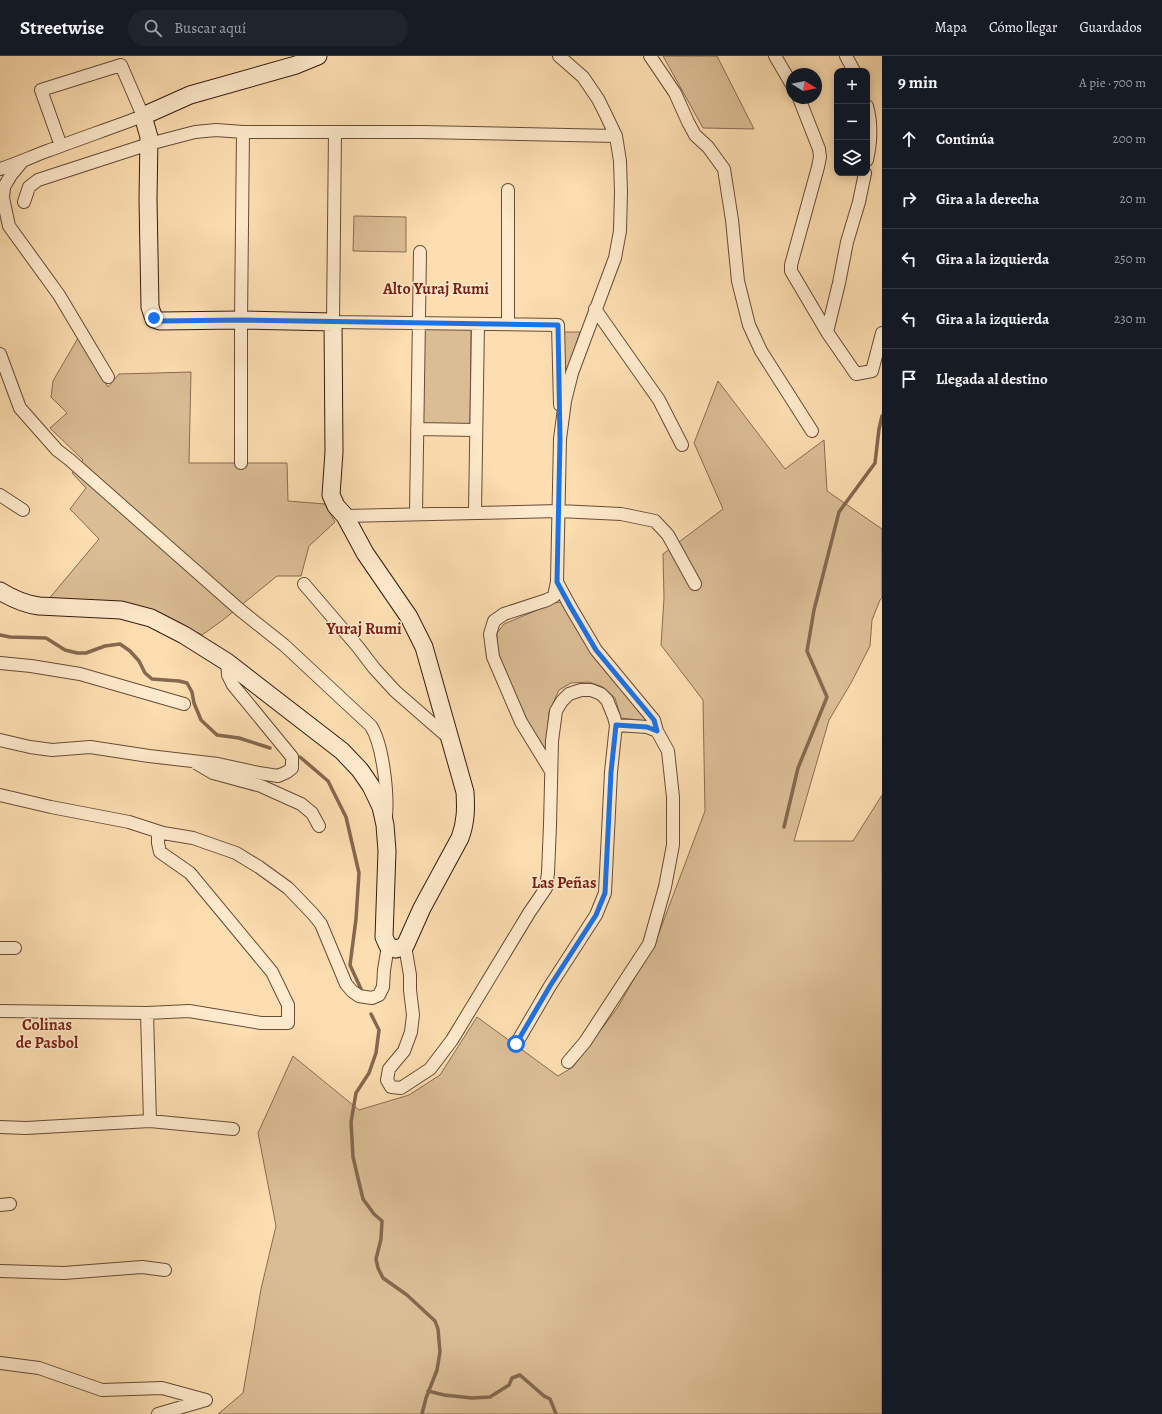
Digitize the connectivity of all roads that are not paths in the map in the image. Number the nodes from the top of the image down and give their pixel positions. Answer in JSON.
{"nodes":[{"id":1,"x":318,"y":56,"type":"edge"},
{"id":2,"x":559,"y":56,"type":"edge"},
{"id":3,"x":650,"y":56,"type":"edge"},
{"id":4,"x":775,"y":56,"type":"edge"},
{"id":5,"x":846,"y":56,"type":"edge"},
{"id":6,"x":852,"y":68,"type":"edge"},
{"id":7,"x":786,"y":75,"type":"edge"},
{"id":8,"x":801,"y":104,"type":"edge"},
{"id":9,"x":144,"y":116,"type":"junction"},
{"id":10,"x":243,"y":132,"type":"junction"},
{"id":11,"x":335,"y":132,"type":"junction"},
{"id":12,"x":616,"y":136,"type":"junction"},
{"id":13,"x":149,"y":144,"type":"junction"},
{"id":14,"x":61,"y":146,"type":"junction"},
{"id":15,"x":22,"y":162,"type":"junction"},
{"id":16,"x":0,"y":169,"type":"edge"},
{"id":17,"x":863,"y":176,"type":"edge"},
{"id":18,"x":508,"y":190,"type":"dead end"},
{"id":19,"x":24,"y":202,"type":"dead end"},
{"id":20,"x":420,"y":252,"type":"dead end"},
{"id":21,"x":595,"y":309,"type":"junction"},
{"id":22,"x":241,"y":320,"type":"junction"},
{"id":23,"x":333,"y":322,"type":"junction"},
{"id":24,"x":419,"y":323,"type":"junction"},
{"id":25,"x":478,"y":324,"type":"junction"},
{"id":26,"x":508,"y":324,"type":"junction"},
{"id":27,"x":827,"y":332,"type":"junction"},
{"id":28,"x":882,"y":333,"type":"edge"},
{"id":29,"x":0,"y":354,"type":"edge"},
{"id":30,"x":108,"y":377,"type":"dead end"},
{"id":31,"x":417,"y":429,"type":"junction"},
{"id":32,"x":476,"y":430,"type":"junction"},
{"id":33,"x":812,"y":431,"type":"dead end"},
{"id":34,"x":560,"y":439,"type":"junction"},
{"id":35,"x":682,"y":445,"type":"dead end"},
{"id":36,"x":241,"y":463,"type":"dead end"},
{"id":37,"x":0,"y":494,"type":"edge"},
{"id":38,"x":23,"y":510,"type":"dead end"},
{"id":39,"x":559,"y":511,"type":"junction"},
{"id":40,"x":475,"y":512,"type":"junction"},
{"id":41,"x":416,"y":513,"type":"junction"},
{"id":42,"x":345,"y":516,"type":"junction"},
{"id":43,"x":557,"y":582,"type":"junction"},
{"id":44,"x":304,"y":584,"type":"dead end"},
{"id":45,"x":695,"y":584,"type":"dead end"},
{"id":46,"x":0,"y":591,"type":"edge"},
{"id":47,"x":227,"y":662,"type":"junction"},
{"id":48,"x":0,"y":663,"type":"edge"},
{"id":49,"x":184,"y":704,"type":"dead end"},
{"id":50,"x":616,"y":725,"type":"junction"},
{"id":51,"x":657,"y":731,"type":"junction"},
{"id":52,"x":450,"y":739,"type":"junction"},
{"id":53,"x":0,"y":740,"type":"edge"},
{"id":54,"x":191,"y":761,"type":"junction"},
{"id":55,"x":552,"y":771,"type":"junction"},
{"id":56,"x":0,"y":794,"type":"edge"},
{"id":57,"x":385,"y":825,"type":"junction"},
{"id":58,"x":319,"y":826,"type":"dead end"},
{"id":59,"x":158,"y":832,"type":"junction"},
{"id":60,"x":397,"y":946,"type":"junction"},
{"id":61,"x":0,"y":948,"type":"edge"},
{"id":62,"x":15,"y":948,"type":"dead end"},
{"id":63,"x":0,"y":1011,"type":"edge"},
{"id":64,"x":147,"y":1013,"type":"junction"},
{"id":65,"x":516,"y":1044,"type":"dead end"},
{"id":66,"x":568,"y":1062,"type":"dead end"},
{"id":67,"x":150,"y":1121,"type":"junction"},
{"id":68,"x":0,"y":1127,"type":"edge"},
{"id":69,"x":233,"y":1129,"type":"dead end"},
{"id":70,"x":165,"y":1270,"type":"dead end"},
{"id":71,"x":0,"y":1271,"type":"edge"},
{"id":72,"x":0,"y":1363,"type":"edge"},
{"id":73,"x":158,"y":1414,"type":"edge"}],
"edges":[{"from":1,"to":9,"type":"street"},
{"from":2,"to":12,"type":"street"},
{"from":3,"to":33,"type":"street"},
{"from":4,"to":7,"type":"street"},
{"from":5,"to":6,"type":"street"},
{"from":8,"to":27,"type":"street"},
{"from":9,"to":13,"type":"street"},
{"from":9,"to":14,"type":"street"},
{"from":9,"to":14,"type":"street"},
{"from":10,"to":11,"type":"street"},
{"from":10,"to":13,"type":"street"},
{"from":10,"to":22,"type":"street"},
{"from":11,"to":12,"type":"street"},
{"from":11,"to":23,"type":"street"},
{"from":12,"to":21,"type":"street"},
{"from":13,"to":19,"type":"street"},
{"from":13,"to":22,"type":"street"},
{"from":14,"to":15,"type":"street"},
{"from":15,"to":16,"type":"street"},
{"from":15,"to":30,"type":"street"},
{"from":17,"to":27,"type":"street"},
{"from":18,"to":26,"type":"street"},
{"from":20,"to":24,"type":"street"},
{"from":21,"to":34,"type":"street"},
{"from":21,"to":35,"type":"street"},
{"from":22,"to":23,"type":"street"},
{"from":22,"to":36,"type":"street"},
{"from":23,"to":24,"type":"street"},
{"from":23,"to":42,"type":"street"},
{"from":24,"to":25,"type":"street"},
{"from":24,"to":31,"type":"street"},
{"from":25,"to":26,"type":"street"},
{"from":25,"to":32,"type":"street"},
{"from":26,"to":34,"type":"street"},
{"from":27,"to":28,"type":"street"},
{"from":29,"to":57,"type":"street"},
{"from":31,"to":32,"type":"street"},
{"from":31,"to":41,"type":"street"},
{"from":32,"to":40,"type":"street"},
{"from":34,"to":39,"type":"street"},
{"from":37,"to":38,"type":"street"},
{"from":39,"to":40,"type":"street"},
{"from":39,"to":43,"type":"street"},
{"from":39,"to":45,"type":"street"},
{"from":40,"to":41,"type":"street"},
{"from":41,"to":42,"type":"street"},
{"from":42,"to":52,"type":"street"},
{"from":43,"to":51,"type":"street"},
{"from":43,"to":55,"type":"street"},
{"from":44,"to":52,"type":"street"},
{"from":46,"to":47,"type":"street"},
{"from":47,"to":54,"type":"street"},
{"from":47,"to":57,"type":"street"},
{"from":48,"to":49,"type":"street"},
{"from":50,"to":51,"type":"street"},
{"from":50,"to":55,"type":"street"},
{"from":50,"to":65,"type":"street"},
{"from":51,"to":66,"type":"street"},
{"from":52,"to":60,"type":"street"},
{"from":53,"to":54,"type":"street"},
{"from":54,"to":58,"type":"street"},
{"from":55,"to":60,"type":"street"},
{"from":56,"to":59,"type":"street"},
{"from":57,"to":60,"type":"street"},
{"from":59,"to":60,"type":"street"},
{"from":59,"to":64,"type":"street"},
{"from":61,"to":62,"type":"street"},
{"from":63,"to":64,"type":"street"},
{"from":64,"to":67,"type":"street"},
{"from":67,"to":68,"type":"street"},
{"from":67,"to":69,"type":"street"},
{"from":70,"to":71,"type":"street"},
{"from":72,"to":73,"type":"street"}]}
